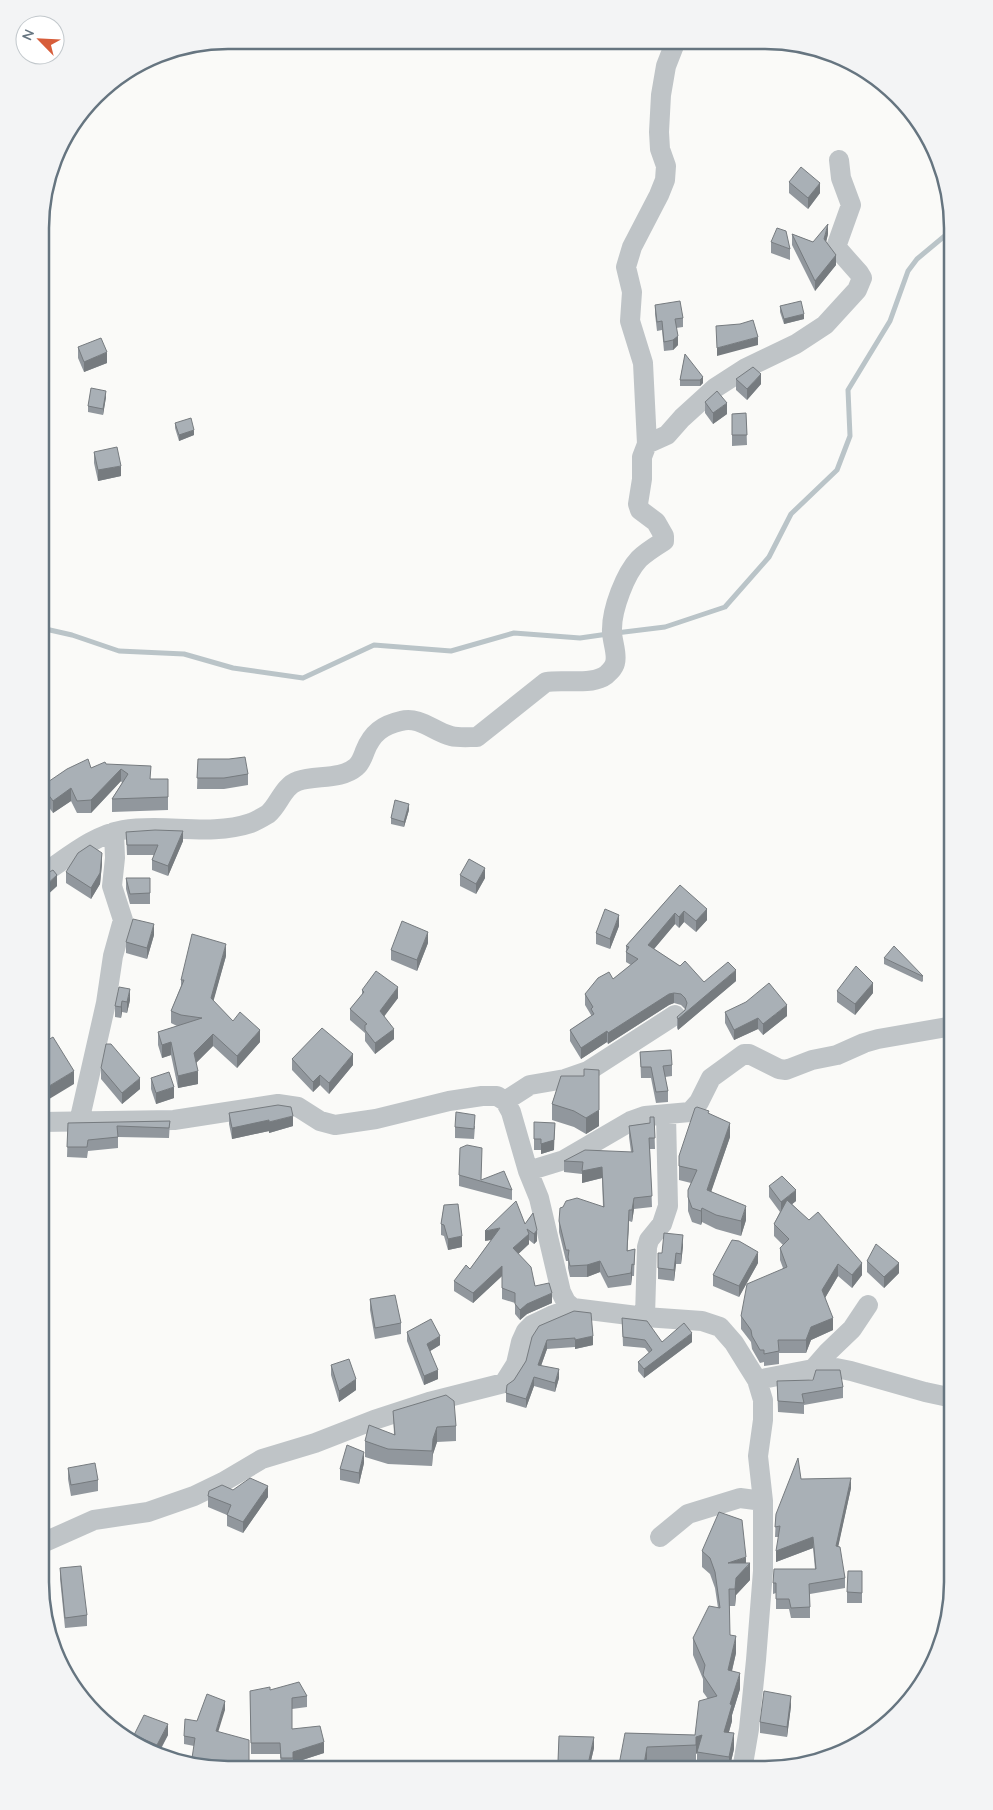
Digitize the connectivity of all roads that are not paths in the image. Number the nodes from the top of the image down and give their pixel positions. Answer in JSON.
{"nodes":[{"id":1,"x":673,"y":49,"type":"edge"},
{"id":2,"x":839,"y":160,"type":"dead end"},
{"id":3,"x":647,"y":444,"type":"junction"},
{"id":4,"x":114,"y":832,"type":"junction"},
{"id":5,"x":49,"y":870,"type":"edge"},
{"id":6,"x":674,"y":1015,"type":"dead end"},
{"id":7,"x":944,"y":1028,"type":"edge"},
{"id":8,"x":505,"y":1101,"type":"junction"},
{"id":9,"x":666,"y":1114,"type":"junction"},
{"id":10,"x":49,"y":1122,"type":"edge"},
{"id":11,"x":78,"y":1122,"type":"junction"},
{"id":12,"x":528,"y":1171,"type":"junction"},
{"id":13,"x":868,"y":1305,"type":"dead end"},
{"id":14,"x":572,"y":1308,"type":"junction"},
{"id":15,"x":644,"y":1317,"type":"junction"},
{"id":16,"x":813,"y":1369,"type":"junction"},
{"id":17,"x":757,"y":1380,"type":"junction"},
{"id":18,"x":944,"y":1396,"type":"edge"},
{"id":19,"x":763,"y":1501,"type":"junction"},
{"id":20,"x":660,"y":1537,"type":"dead end"},
{"id":21,"x":49,"y":1540,"type":"edge"},
{"id":22,"x":744,"y":1761,"type":"edge"}],
"edges":[{"from":1,"to":3,"type":"street"},
{"from":2,"to":3,"type":"street"},
{"from":3,"to":4,"type":"street"},
{"from":4,"to":5,"type":"street"},
{"from":4,"to":11,"type":"street"},
{"from":6,"to":8,"type":"street"},
{"from":7,"to":9,"type":"street"},
{"from":8,"to":11,"type":"street"},
{"from":8,"to":12,"type":"street"},
{"from":9,"to":12,"type":"street"},
{"from":9,"to":15,"type":"street"},
{"from":10,"to":11,"type":"street"},
{"from":12,"to":14,"type":"street"},
{"from":13,"to":16,"type":"street"},
{"from":14,"to":15,"type":"street"},
{"from":14,"to":21,"type":"street"},
{"from":15,"to":17,"type":"street"},
{"from":16,"to":17,"type":"street"},
{"from":16,"to":18,"type":"street"},
{"from":17,"to":19,"type":"street"},
{"from":19,"to":20,"type":"street"},
{"from":19,"to":22,"type":"street"}]}
